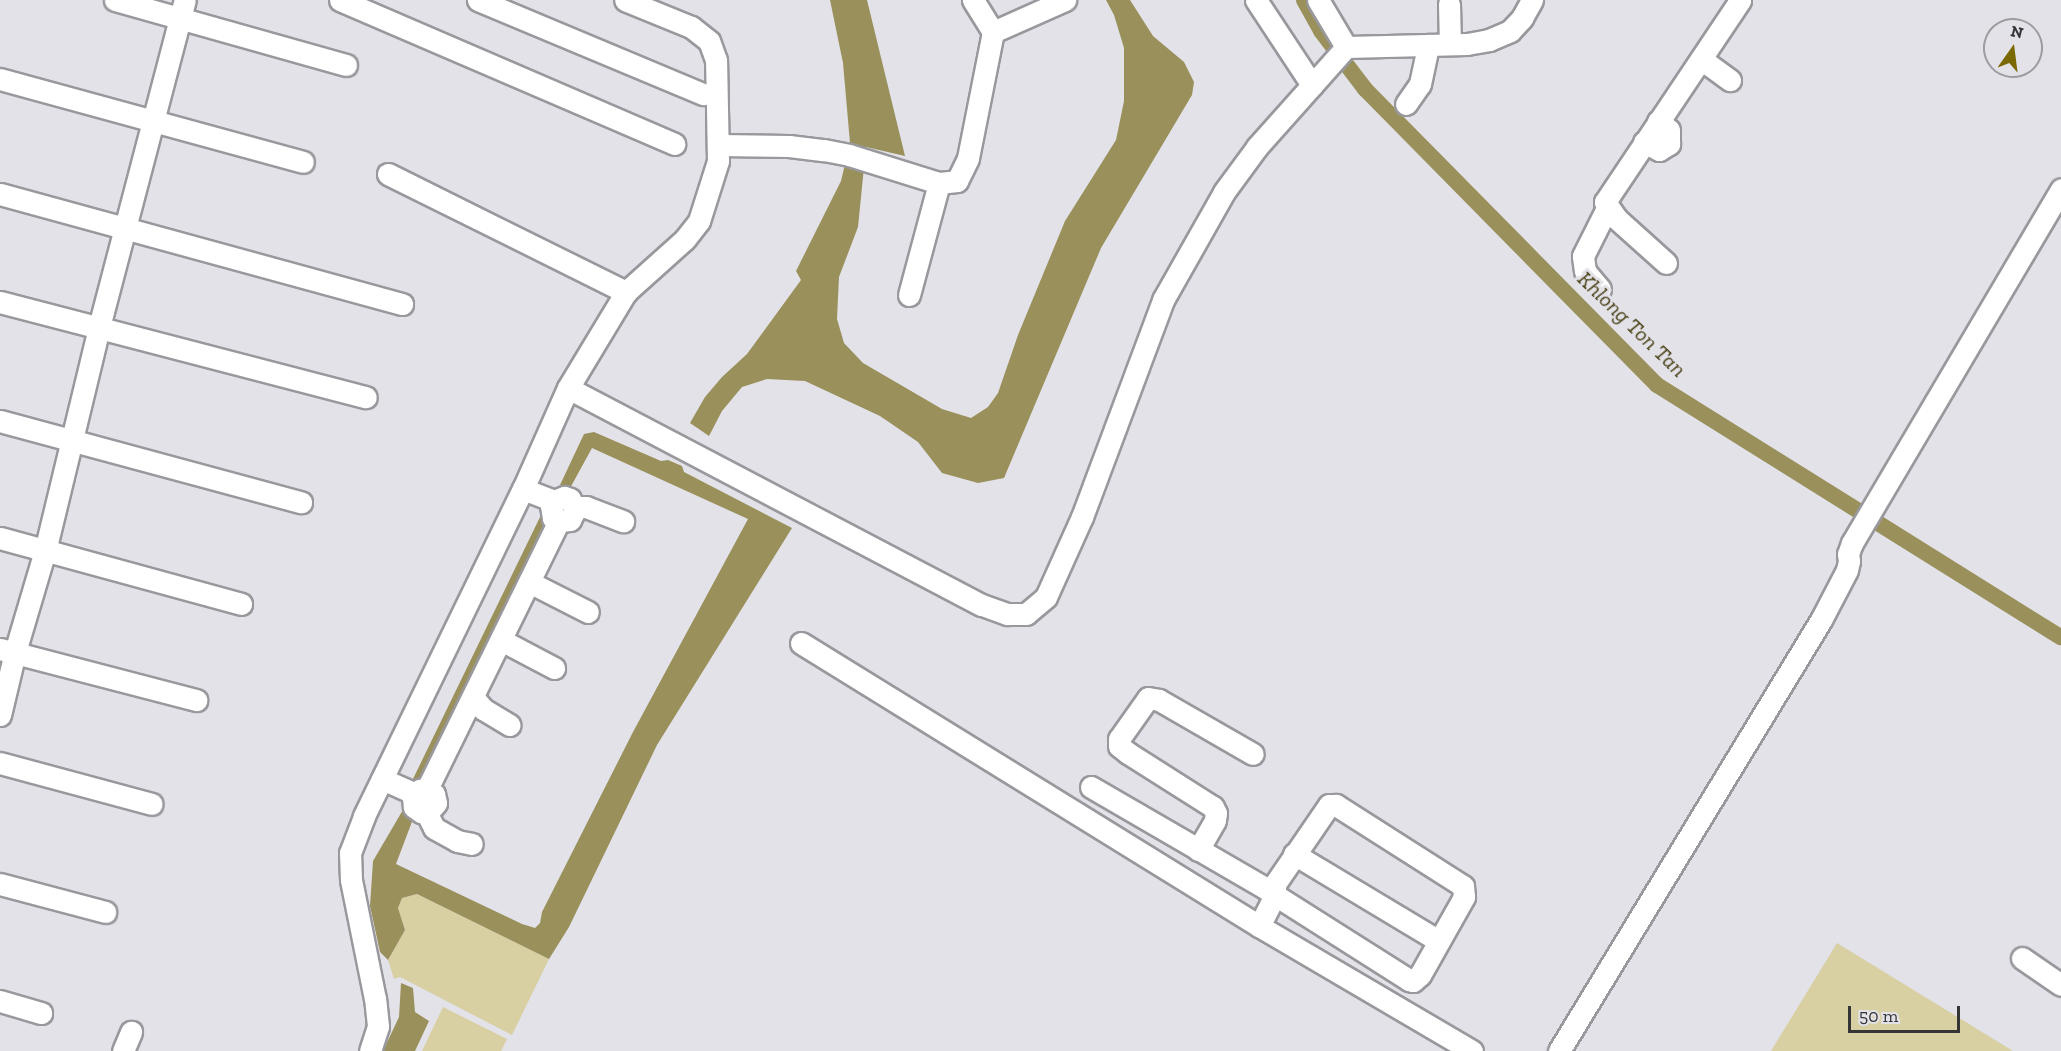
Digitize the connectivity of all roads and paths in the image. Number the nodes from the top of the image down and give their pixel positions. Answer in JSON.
{"nodes":[{"id":1,"x":115,"y":0,"type":"edge"},
{"id":2,"x":340,"y":0,"type":"edge"},
{"id":3,"x":478,"y":0,"type":"edge"},
{"id":4,"x":625,"y":0,"type":"edge"},
{"id":5,"x":972,"y":0,"type":"edge"},
{"id":6,"x":1065,"y":0,"type":"edge"},
{"id":7,"x":1256,"y":0,"type":"edge"},
{"id":8,"x":1318,"y":0,"type":"edge"},
{"id":9,"x":1740,"y":0,"type":"edge"},
{"id":10,"x":1529,"y":1,"type":"edge"},
{"id":11,"x":1449,"y":4,"type":"dead end"},
{"id":12,"x":182,"y":9,"type":"edge"},
{"id":13,"x":993,"y":32,"type":"junction"},
{"id":14,"x":1450,"y":44,"type":"junction"},
{"id":15,"x":1428,"y":45,"type":"junction"},
{"id":16,"x":1342,"y":51,"type":"junction"},
{"id":17,"x":1701,"y":59,"type":"junction"},
{"id":18,"x":346,"y":65,"type":"dead end"},
{"id":19,"x":0,"y":79,"type":"edge"},
{"id":20,"x":1316,"y":80,"type":"junction"},
{"id":21,"x":1730,"y":80,"type":"dead end"},
{"id":22,"x":703,"y":94,"type":"dead end"},
{"id":23,"x":1406,"y":104,"type":"dead end"},
{"id":24,"x":153,"y":122,"type":"junction"},
{"id":25,"x":674,"y":144,"type":"dead end"},
{"id":26,"x":719,"y":145,"type":"junction"},
{"id":27,"x":303,"y":162,"type":"dead end"},
{"id":28,"x":388,"y":174,"type":"dead end"},
{"id":29,"x":939,"y":183,"type":"junction"},
{"id":30,"x":2061,"y":189,"type":"edge"},
{"id":31,"x":0,"y":194,"type":"edge"},
{"id":32,"x":1607,"y":208,"type":"junction"},
{"id":33,"x":125,"y":227,"type":"junction"},
{"id":34,"x":1666,"y":263,"type":"dead end"},
{"id":35,"x":1600,"y":289,"type":"dead end"},
{"id":36,"x":626,"y":292,"type":"junction"},
{"id":37,"x":909,"y":295,"type":"dead end"},
{"id":38,"x":0,"y":302,"type":"edge"},
{"id":39,"x":402,"y":304,"type":"dead end"},
{"id":40,"x":99,"y":327,"type":"junction"},
{"id":41,"x":567,"y":388,"type":"junction"},
{"id":42,"x":366,"y":397,"type":"dead end"},
{"id":43,"x":0,"y":421,"type":"edge"},
{"id":44,"x":74,"y":440,"type":"junction"},
{"id":45,"x":523,"y":489,"type":"junction"},
{"id":46,"x":301,"y":502,"type":"dead end"},
{"id":47,"x":556,"y":511,"type":"junction"},
{"id":48,"x":624,"y":521,"type":"dead end"},
{"id":49,"x":0,"y":538,"type":"edge"},
{"id":50,"x":45,"y":551,"type":"junction"},
{"id":51,"x":529,"y":582,"type":"junction"},
{"id":52,"x":241,"y":604,"type":"dead end"},
{"id":53,"x":588,"y":612,"type":"dead end"},
{"id":54,"x":501,"y":640,"type":"junction"},
{"id":55,"x":801,"y":643,"type":"dead end"},
{"id":56,"x":7,"y":651,"type":"edge"},
{"id":57,"x":554,"y":668,"type":"dead end"},
{"id":58,"x":473,"y":697,"type":"junction"},
{"id":59,"x":196,"y":700,"type":"dead end"},
{"id":60,"x":0,"y":715,"type":"edge"},
{"id":61,"x":510,"y":725,"type":"dead end"},
{"id":62,"x":1253,"y":754,"type":"dead end"},
{"id":63,"x":0,"y":763,"type":"edge"},
{"id":64,"x":382,"y":779,"type":"junction"},
{"id":65,"x":1091,"y":788,"type":"dead end"},
{"id":66,"x":421,"y":791,"type":"junction"},
{"id":67,"x":152,"y":804,"type":"dead end"},
{"id":68,"x":472,"y":844,"type":"dead end"},
{"id":69,"x":1198,"y":850,"type":"junction"},
{"id":70,"x":1294,"y":854,"type":"junction"},
{"id":71,"x":0,"y":884,"type":"edge"},
{"id":72,"x":1272,"y":889,"type":"junction"},
{"id":73,"x":105,"y":912,"type":"dead end"},
{"id":74,"x":1253,"y":922,"type":"junction"},
{"id":75,"x":1439,"y":940,"type":"junction"},
{"id":76,"x":2022,"y":958,"type":"dead end"},
{"id":77,"x":2061,"y":985,"type":"edge"},
{"id":78,"x":0,"y":1001,"type":"edge"},
{"id":79,"x":41,"y":1013,"type":"dead end"},
{"id":80,"x":370,"y":1051,"type":"edge"},
{"id":81,"x":1472,"y":1051,"type":"edge"},
{"id":82,"x":1558,"y":1051,"type":"edge"}],
"edges":[{"from":1,"to":12,"type":"street"},
{"from":2,"to":25,"type":"street"},
{"from":3,"to":22,"type":"street"},
{"from":4,"to":26,"type":"street"},
{"from":5,"to":13,"type":"street"},
{"from":6,"to":13,"type":"street"},
{"from":7,"to":20,"type":"street"},
{"from":8,"to":16,"type":"street"},
{"from":9,"to":17,"type":"street"},
{"from":10,"to":14,"type":"street"},
{"from":11,"to":14,"type":"street"},
{"from":12,"to":18,"type":"street"},
{"from":12,"to":24,"type":"street"},
{"from":13,"to":29,"type":"street"},
{"from":14,"to":15,"type":"street"},
{"from":15,"to":16,"type":"street"},
{"from":15,"to":23,"type":"street"},
{"from":16,"to":20,"type":"street"},
{"from":17,"to":21,"type":"street"},
{"from":17,"to":32,"type":"street"},
{"from":19,"to":24,"type":"street"},
{"from":20,"to":41,"type":"street"},
{"from":24,"to":27,"type":"street"},
{"from":24,"to":33,"type":"street"},
{"from":26,"to":29,"type":"street"},
{"from":26,"to":36,"type":"street"},
{"from":28,"to":36,"type":"street"},
{"from":29,"to":37,"type":"street"},
{"from":30,"to":82,"type":"street"},
{"from":31,"to":33,"type":"street"},
{"from":32,"to":34,"type":"street"},
{"from":32,"to":35,"type":"street"},
{"from":33,"to":39,"type":"street"},
{"from":33,"to":40,"type":"street"},
{"from":36,"to":41,"type":"street"},
{"from":38,"to":40,"type":"street"},
{"from":40,"to":42,"type":"street"},
{"from":40,"to":44,"type":"street"},
{"from":41,"to":45,"type":"street"},
{"from":43,"to":44,"type":"street"},
{"from":44,"to":46,"type":"street"},
{"from":44,"to":50,"type":"street"},
{"from":45,"to":47,"type":"street"},
{"from":45,"to":64,"type":"street"},
{"from":47,"to":48,"type":"street"},
{"from":47,"to":51,"type":"street"},
{"from":49,"to":50,"type":"street"},
{"from":50,"to":52,"type":"street"},
{"from":50,"to":56,"type":"street"},
{"from":51,"to":53,"type":"street"},
{"from":51,"to":54,"type":"street"},
{"from":54,"to":57,"type":"street"},
{"from":54,"to":58,"type":"street"},
{"from":55,"to":74,"type":"street"},
{"from":56,"to":59,"type":"street"},
{"from":56,"to":60,"type":"street"},
{"from":58,"to":61,"type":"street"},
{"from":58,"to":66,"type":"street"},
{"from":62,"to":69,"type":"street"},
{"from":63,"to":67,"type":"street"},
{"from":64,"to":66,"type":"street"},
{"from":64,"to":80,"type":"street"},
{"from":65,"to":69,"type":"street"},
{"from":66,"to":68,"type":"street"},
{"from":69,"to":72,"type":"street"},
{"from":70,"to":72,"type":"street"},
{"from":70,"to":75,"type":"street"},
{"from":70,"to":75,"type":"street"},
{"from":71,"to":73,"type":"street"},
{"from":72,"to":74,"type":"street"},
{"from":72,"to":75,"type":"street"},
{"from":74,"to":81,"type":"street"},
{"from":76,"to":77,"type":"street"},
{"from":78,"to":79,"type":"street"}]}
